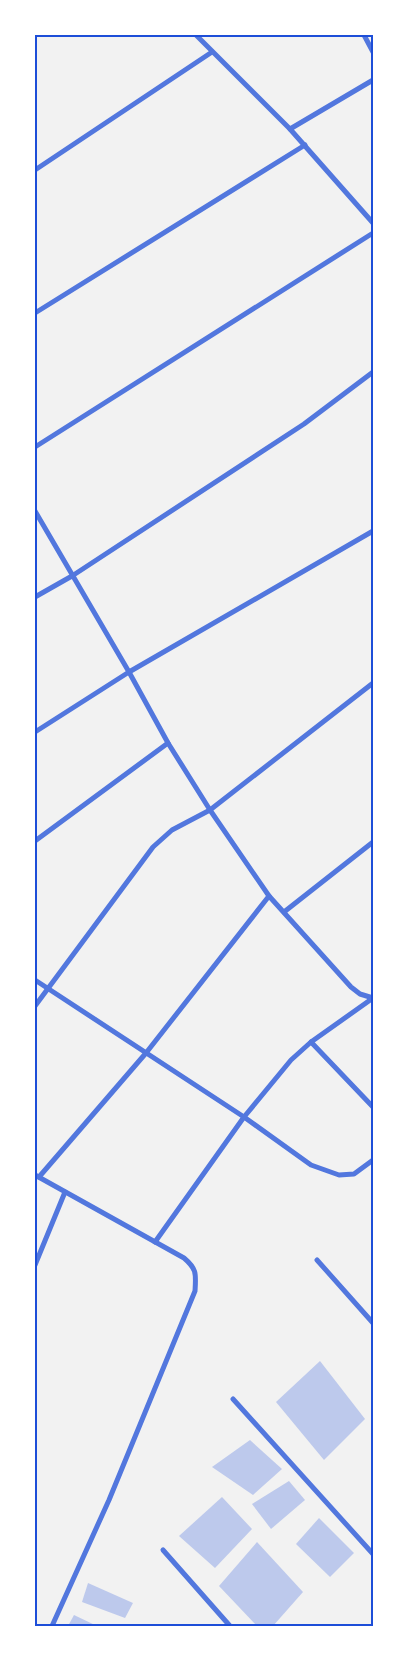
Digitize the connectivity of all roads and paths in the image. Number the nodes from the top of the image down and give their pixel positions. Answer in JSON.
{"nodes":[{"id":1,"x":196,"y":35,"type":"edge"},
{"id":2,"x":364,"y":35,"type":"edge"},
{"id":3,"x":212,"y":52,"type":"junction"},
{"id":4,"x":373,"y":52,"type":"edge"},
{"id":5,"x":373,"y":80,"type":"edge"},
{"id":6,"x":290,"y":129,"type":"junction"},
{"id":7,"x":304,"y":145,"type":"junction"},
{"id":8,"x":35,"y":170,"type":"edge"},
{"id":9,"x":373,"y":223,"type":"edge"},
{"id":10,"x":373,"y":233,"type":"edge"},
{"id":11,"x":35,"y":313,"type":"edge"},
{"id":12,"x":373,"y":372,"type":"edge"},
{"id":13,"x":35,"y":447,"type":"edge"},
{"id":14,"x":35,"y":510,"type":"edge"},
{"id":15,"x":373,"y":531,"type":"edge"},
{"id":16,"x":72,"y":576,"type":"junction"},
{"id":17,"x":35,"y":597,"type":"edge"},
{"id":18,"x":129,"y":672,"type":"junction"},
{"id":19,"x":373,"y":683,"type":"edge"},
{"id":20,"x":35,"y":732,"type":"edge"},
{"id":21,"x":168,"y":743,"type":"junction"},
{"id":22,"x":210,"y":810,"type":"junction"},
{"id":23,"x":35,"y":841,"type":"edge"},
{"id":24,"x":373,"y":842,"type":"edge"},
{"id":25,"x":269,"y":896,"type":"junction"},
{"id":26,"x":284,"y":912,"type":"junction"},
{"id":27,"x":35,"y":980,"type":"edge"},
{"id":28,"x":47,"y":988,"type":"junction"},
{"id":29,"x":373,"y":998,"type":"edge"},
{"id":30,"x":35,"y":1006,"type":"edge"},
{"id":31,"x":312,"y":1042,"type":"junction"},
{"id":32,"x":146,"y":1053,"type":"junction"},
{"id":33,"x":373,"y":1107,"type":"edge"},
{"id":34,"x":244,"y":1117,"type":"junction"},
{"id":35,"x":373,"y":1160,"type":"edge"},
{"id":36,"x":37,"y":1176,"type":"edge"},
{"id":37,"x":65,"y":1192,"type":"junction"},
{"id":38,"x":154,"y":1242,"type":"junction"},
{"id":39,"x":317,"y":1260,"type":"dead end"},
{"id":40,"x":35,"y":1265,"type":"edge"},
{"id":41,"x":373,"y":1323,"type":"edge"},
{"id":42,"x":232,"y":1399,"type":"dead end"},
{"id":43,"x":163,"y":1550,"type":"dead end"},
{"id":44,"x":373,"y":1554,"type":"edge"},
{"id":45,"x":52,"y":1626,"type":"edge"},
{"id":46,"x":230,"y":1626,"type":"edge"}],
"edges":[{"from":1,"to":3,"type":"street"},
{"from":2,"to":4,"type":"street"},
{"from":3,"to":6,"type":"street"},
{"from":3,"to":8,"type":"street"},
{"from":5,"to":6,"type":"street"},
{"from":6,"to":7,"type":"street"},
{"from":7,"to":9,"type":"street"},
{"from":7,"to":11,"type":"street"},
{"from":10,"to":13,"type":"street"},
{"from":12,"to":16,"type":"street"},
{"from":14,"to":16,"type":"street"},
{"from":15,"to":18,"type":"street"},
{"from":16,"to":17,"type":"street"},
{"from":16,"to":18,"type":"street"},
{"from":18,"to":20,"type":"street"},
{"from":18,"to":21,"type":"street"},
{"from":19,"to":22,"type":"street"},
{"from":21,"to":22,"type":"street"},
{"from":21,"to":23,"type":"street"},
{"from":22,"to":25,"type":"street"},
{"from":22,"to":28,"type":"street"},
{"from":24,"to":26,"type":"street"},
{"from":25,"to":26,"type":"street"},
{"from":25,"to":32,"type":"street"},
{"from":26,"to":29,"type":"street"},
{"from":27,"to":28,"type":"street"},
{"from":28,"to":30,"type":"street"},
{"from":28,"to":32,"type":"street"},
{"from":29,"to":31,"type":"street"},
{"from":31,"to":33,"type":"street"},
{"from":31,"to":34,"type":"street"},
{"from":32,"to":34,"type":"street"},
{"from":32,"to":36,"type":"street"},
{"from":34,"to":35,"type":"street"},
{"from":34,"to":38,"type":"street"},
{"from":36,"to":37,"type":"street"},
{"from":37,"to":38,"type":"street"},
{"from":37,"to":40,"type":"street"},
{"from":38,"to":45,"type":"street"},
{"from":39,"to":41,"type":"street"},
{"from":42,"to":44,"type":"street"},
{"from":43,"to":46,"type":"street"}]}
